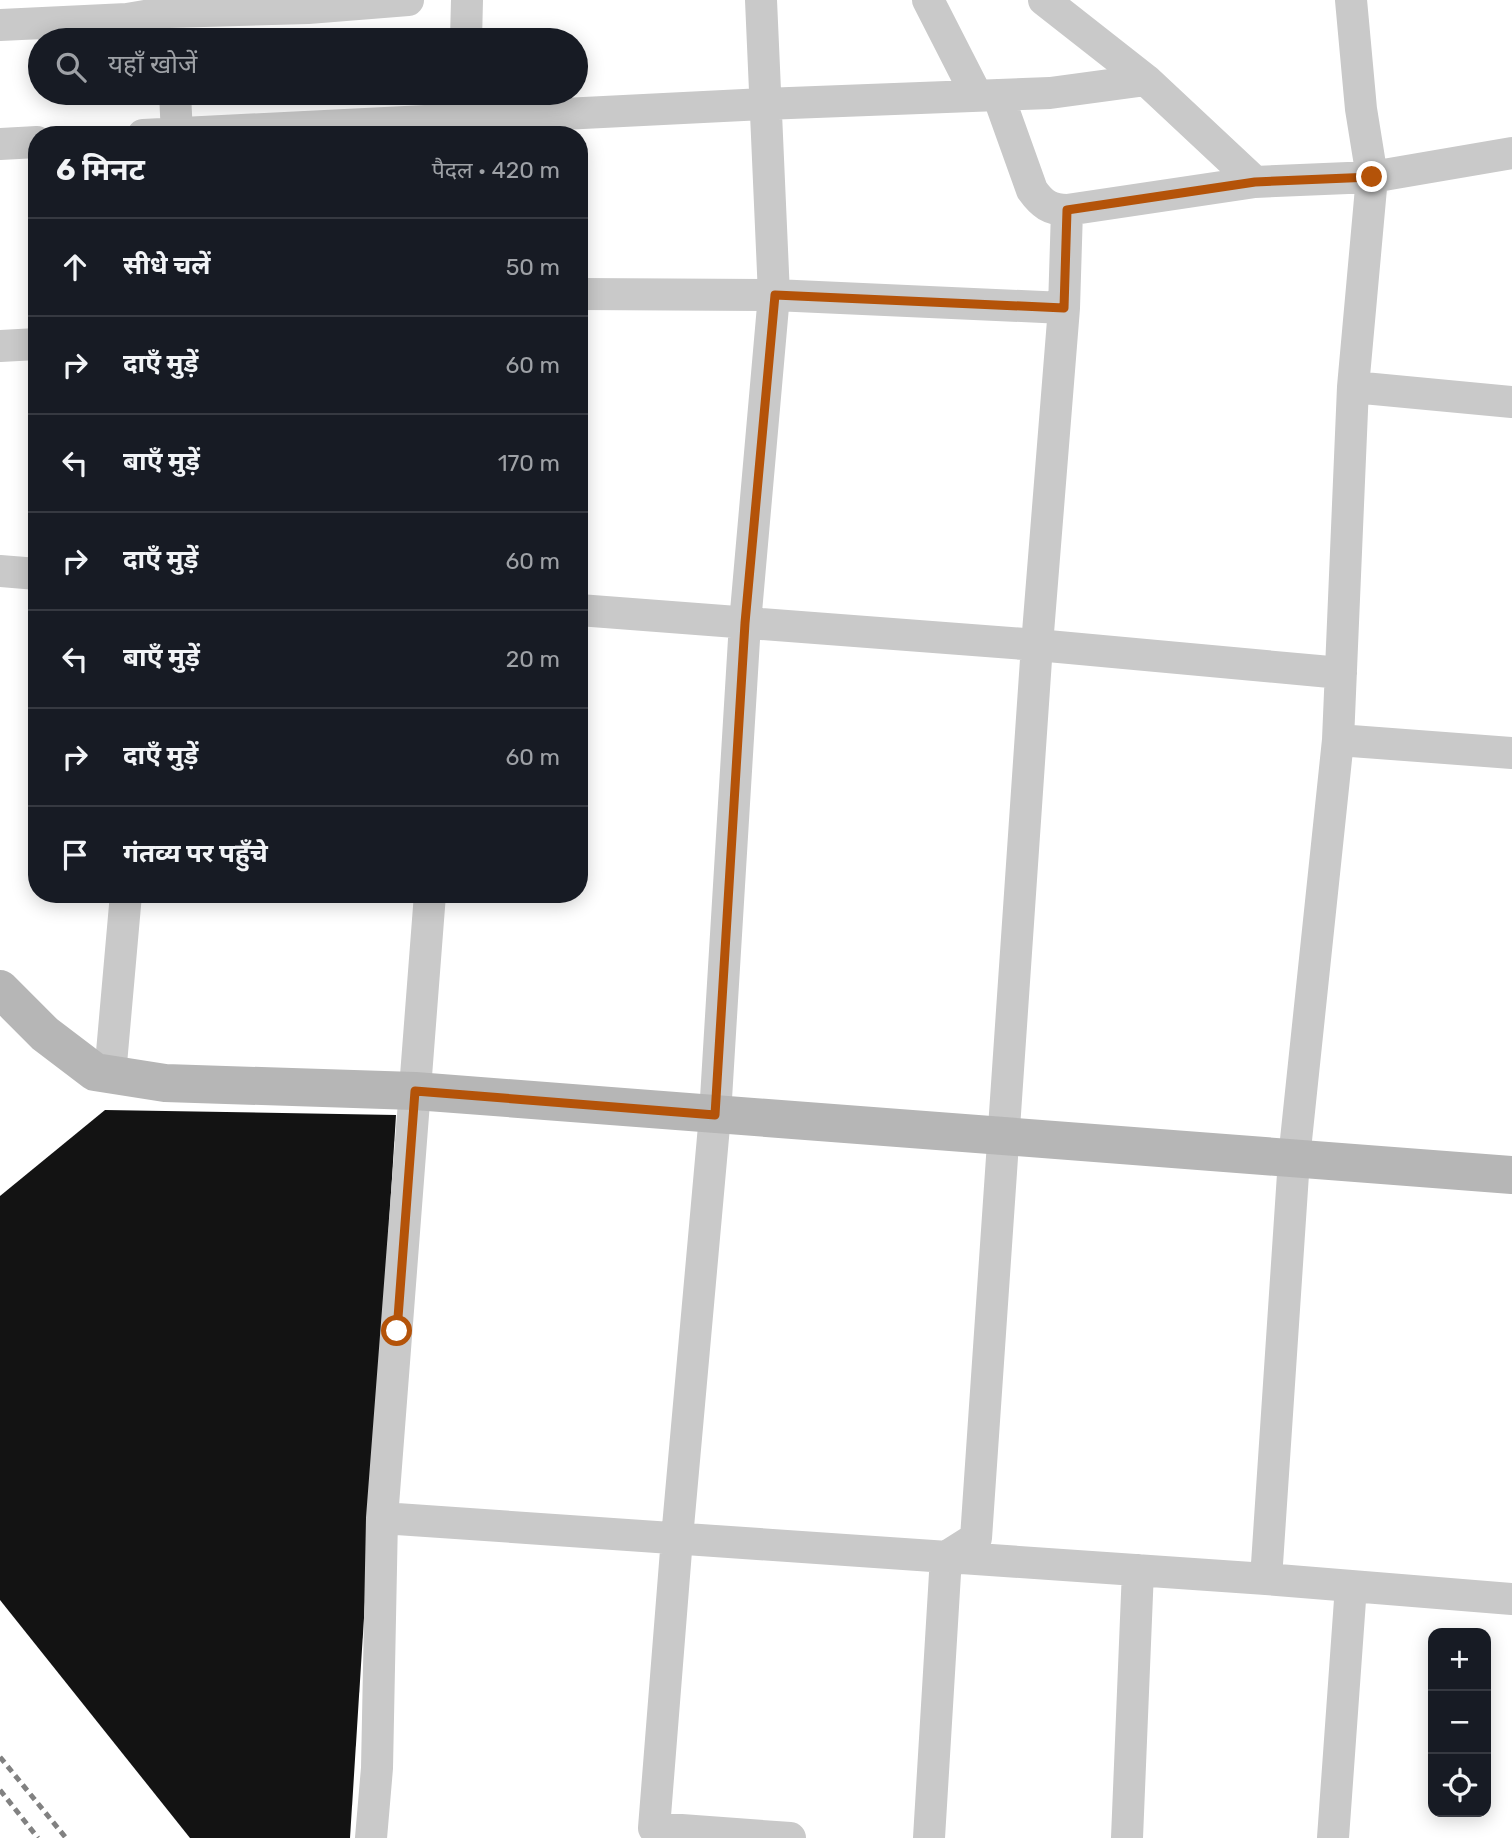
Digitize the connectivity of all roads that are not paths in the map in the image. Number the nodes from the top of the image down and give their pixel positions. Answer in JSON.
{"nodes":[{"id":1,"x":408,"y":0,"type":"edge"},
{"id":2,"x":467,"y":0,"type":"edge"},
{"id":3,"x":761,"y":0,"type":"edge"},
{"id":4,"x":928,"y":0,"type":"edge"},
{"id":5,"x":1044,"y":0,"type":"edge"},
{"id":6,"x":1351,"y":0,"type":"edge"},
{"id":7,"x":169,"y":17,"type":"edge"},
{"id":8,"x":0,"y":25,"type":"edge"},
{"id":9,"x":466,"y":28,"type":"edge"},
{"id":10,"x":1146,"y":80,"type":"junction"},
{"id":11,"x":988,"y":95,"type":"junction"},
{"id":12,"x":764,"y":104,"type":"junction"},
{"id":13,"x":176,"y":105,"type":"edge"},
{"id":14,"x":465,"y":115,"type":"edge"},
{"id":15,"x":177,"y":126,"type":"edge"},
{"id":16,"x":298,"y":126,"type":"edge"},
{"id":17,"x":28,"y":142,"type":"edge"},
{"id":18,"x":0,"y":144,"type":"edge"},
{"id":19,"x":1512,"y":153,"type":"edge"},
{"id":20,"x":1372,"y":177,"type":"junction"},
{"id":21,"x":1255,"y":182,"type":"junction"},
{"id":22,"x":1067,"y":210,"type":"junction"},
{"id":23,"x":588,"y":294,"type":"edge"},
{"id":24,"x":775,"y":295,"type":"junction"},
{"id":25,"x":1064,"y":308,"type":"junction"},
{"id":26,"x":28,"y":344,"type":"edge"},
{"id":27,"x":0,"y":346,"type":"edge"},
{"id":28,"x":1353,"y":387,"type":"junction"},
{"id":29,"x":1512,"y":402,"type":"edge"},
{"id":30,"x":0,"y":571,"type":"edge"},
{"id":31,"x":28,"y":573,"type":"edge"},
{"id":32,"x":588,"y":611,"type":"edge"},
{"id":33,"x":745,"y":623,"type":"junction"},
{"id":34,"x":1037,"y":645,"type":"junction"},
{"id":35,"x":1341,"y":673,"type":"junction"},
{"id":36,"x":1338,"y":740,"type":"junction"},
{"id":37,"x":1512,"y":753,"type":"edge"},
{"id":38,"x":125,"y":903,"type":"edge"},
{"id":39,"x":429,"y":903,"type":"edge"},
{"id":40,"x":2,"y":994,"type":"edge"},
{"id":41,"x":110,"y":1075,"type":"junction"},
{"id":42,"x":415,"y":1091,"type":"junction"},
{"id":43,"x":715,"y":1115,"type":"junction"},
{"id":44,"x":1003,"y":1137,"type":"junction"},
{"id":45,"x":1294,"y":1159,"type":"junction"},
{"id":46,"x":1512,"y":1175,"type":"edge"},
{"id":47,"x":382,"y":1518,"type":"junction"},
{"id":48,"x":677,"y":1538,"type":"junction"},
{"id":49,"x":946,"y":1557,"type":"junction"},
{"id":50,"x":1138,"y":1570,"type":"junction"},
{"id":51,"x":1266,"y":1579,"type":"junction"},
{"id":52,"x":1351,"y":1586,"type":"junction"},
{"id":53,"x":1512,"y":1599,"type":"edge"},
{"id":54,"x":653,"y":1833,"type":"edge"},
{"id":55,"x":371,"y":1838,"type":"edge"},
{"id":56,"x":790,"y":1838,"type":"edge"},
{"id":57,"x":929,"y":1838,"type":"edge"},
{"id":58,"x":1127,"y":1838,"type":"edge"},
{"id":59,"x":1334,"y":1838,"type":"edge"}],
"edges":[{"from":1,"to":7,"type":"street"},
{"from":2,"to":9,"type":"street"},
{"from":3,"to":12,"type":"street"},
{"from":4,"to":11,"type":"street"},
{"from":5,"to":10,"type":"street"},
{"from":6,"to":20,"type":"street"},
{"from":7,"to":8,"type":"street"},
{"from":10,"to":11,"type":"street"},
{"from":10,"to":21,"type":"street"},
{"from":11,"to":12,"type":"street"},
{"from":11,"to":22,"type":"street"},
{"from":12,"to":14,"type":"street"},
{"from":12,"to":24,"type":"street"},
{"from":13,"to":15,"type":"street"},
{"from":14,"to":16,"type":"street"},
{"from":17,"to":18,"type":"street"},
{"from":19,"to":20,"type":"street"},
{"from":20,"to":21,"type":"street"},
{"from":20,"to":28,"type":"street"},
{"from":21,"to":22,"type":"street"},
{"from":22,"to":25,"type":"street"},
{"from":23,"to":24,"type":"street"},
{"from":24,"to":25,"type":"street"},
{"from":24,"to":33,"type":"street"},
{"from":25,"to":34,"type":"street"},
{"from":26,"to":27,"type":"street"},
{"from":28,"to":29,"type":"street"},
{"from":28,"to":35,"type":"street"},
{"from":30,"to":31,"type":"street"},
{"from":32,"to":33,"type":"street"},
{"from":33,"to":34,"type":"street"},
{"from":33,"to":43,"type":"street"},
{"from":34,"to":35,"type":"street"},
{"from":34,"to":44,"type":"street"},
{"from":35,"to":36,"type":"street"},
{"from":36,"to":37,"type":"street"},
{"from":36,"to":45,"type":"street"},
{"from":38,"to":41,"type":"street"},
{"from":39,"to":42,"type":"street"},
{"from":40,"to":41,"type":"street"},
{"from":41,"to":42,"type":"street"},
{"from":42,"to":43,"type":"street"},
{"from":42,"to":47,"type":"street"},
{"from":43,"to":44,"type":"street"},
{"from":43,"to":48,"type":"street"},
{"from":44,"to":45,"type":"street"},
{"from":44,"to":49,"type":"street"},
{"from":45,"to":46,"type":"street"},
{"from":45,"to":51,"type":"street"},
{"from":47,"to":48,"type":"street"},
{"from":47,"to":55,"type":"street"},
{"from":48,"to":49,"type":"street"},
{"from":48,"to":54,"type":"street"},
{"from":49,"to":50,"type":"street"},
{"from":49,"to":57,"type":"street"},
{"from":50,"to":51,"type":"street"},
{"from":50,"to":58,"type":"street"},
{"from":51,"to":52,"type":"street"},
{"from":52,"to":53,"type":"street"},
{"from":52,"to":59,"type":"street"},
{"from":54,"to":56,"type":"street"}]}
